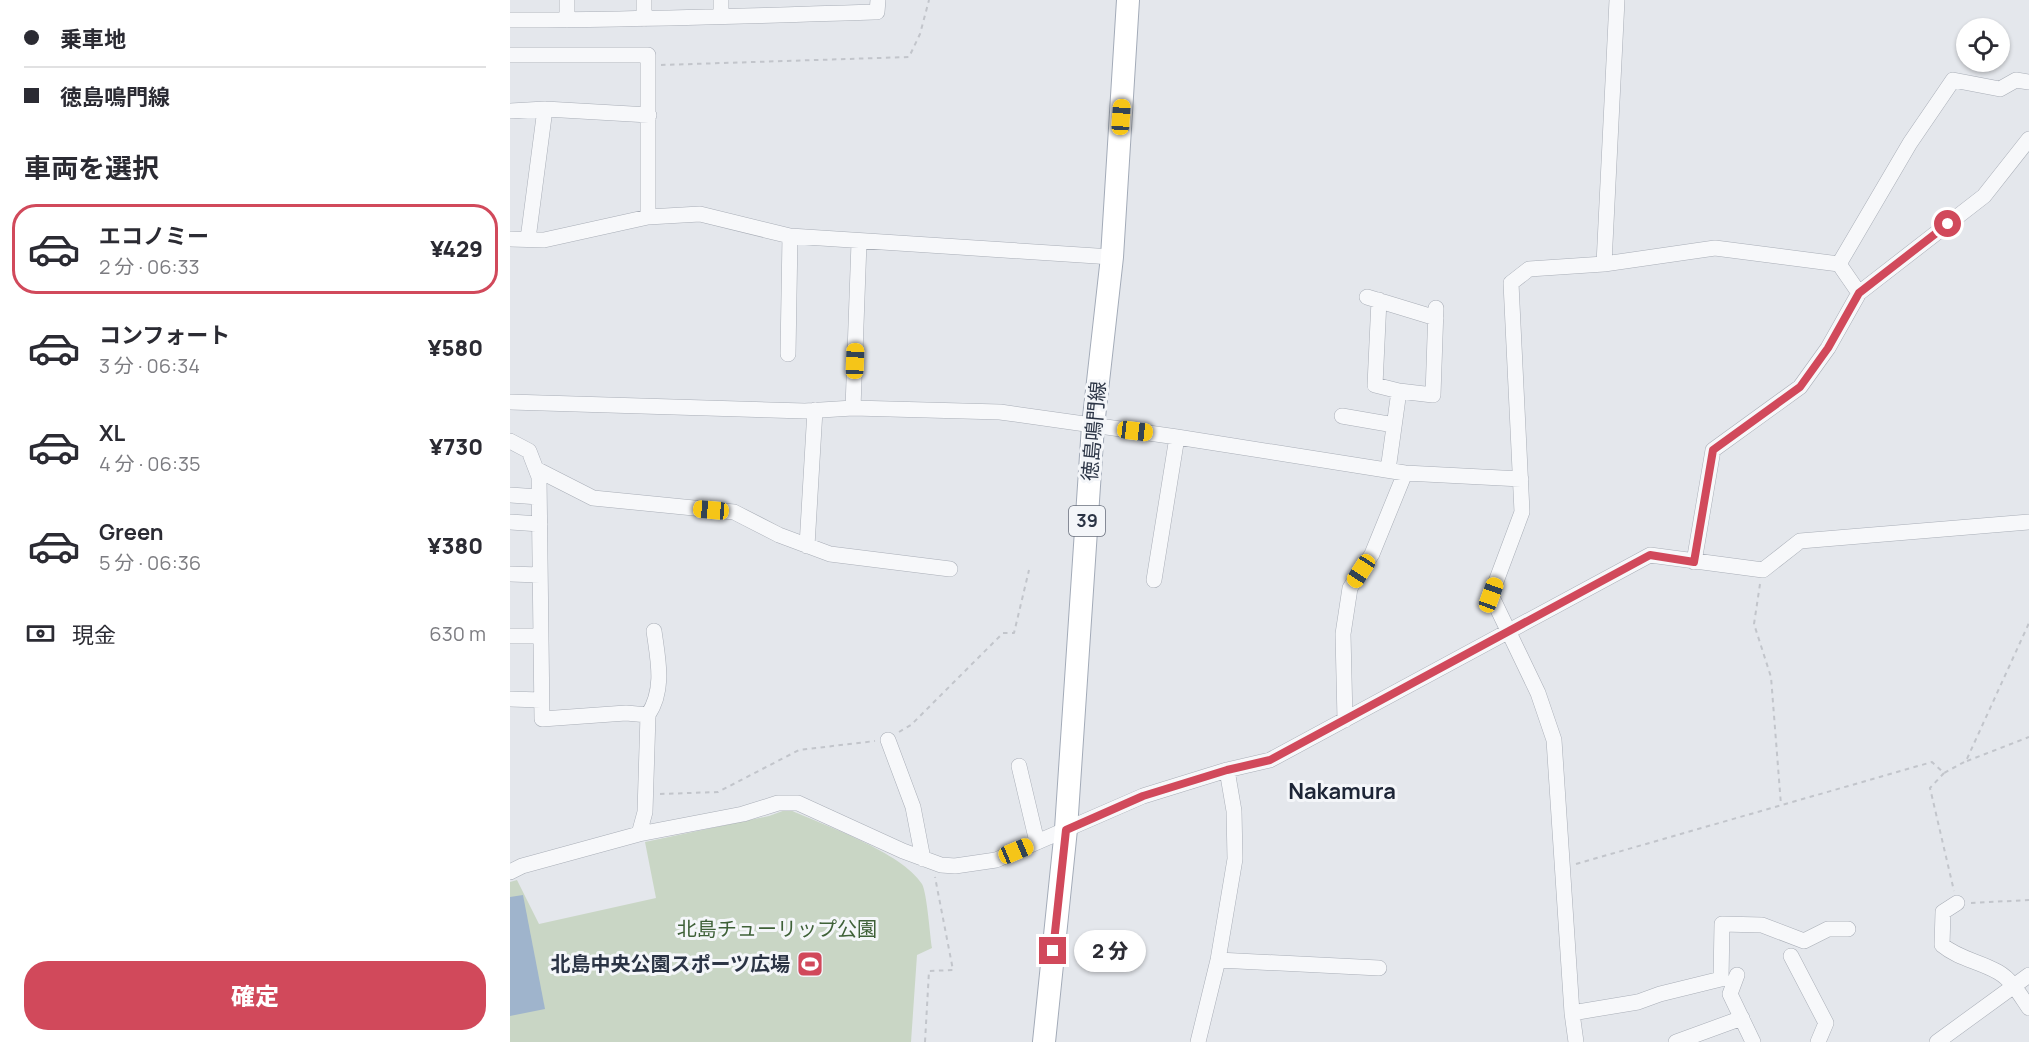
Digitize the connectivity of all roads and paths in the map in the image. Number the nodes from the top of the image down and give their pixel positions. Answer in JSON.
{"nodes":[{"id":1,"x":567,"y":0,"type":"edge"},
{"id":2,"x":644,"y":0,"type":"edge"},
{"id":3,"x":878,"y":0,"type":"edge"},
{"id":4,"x":929,"y":0,"type":"edge"},
{"id":5,"x":1128,"y":0,"type":"edge"},
{"id":6,"x":1617,"y":0,"type":"edge"},
{"id":7,"x":800,"y":7,"type":"edge"},
{"id":8,"x":721,"y":8,"type":"edge"},
{"id":9,"x":644,"y":19,"type":"junction"},
{"id":10,"x":510,"y":20,"type":"edge"},
{"id":11,"x":567,"y":20,"type":"junction"},
{"id":12,"x":510,"y":55,"type":"edge"},
{"id":13,"x":649,"y":66,"type":"junction"},
{"id":14,"x":2029,"y":82,"type":"edge"},
{"id":15,"x":545,"y":109,"type":"junction"},
{"id":16,"x":510,"y":111,"type":"edge"},
{"id":17,"x":649,"y":115,"type":"junction"},
{"id":18,"x":2028,"y":143,"type":"edge"},
{"id":19,"x":648,"y":217,"type":"junction"},
{"id":20,"x":790,"y":236,"type":"junction"},
{"id":21,"x":510,"y":238,"type":"edge"},
{"id":22,"x":528,"y":239,"type":"junction"},
{"id":23,"x":858,"y":242,"type":"junction"},
{"id":24,"x":1112,"y":258,"type":"junction"},
{"id":25,"x":1604,"y":264,"type":"junction"},
{"id":26,"x":1839,"y":264,"type":"junction"},
{"id":27,"x":1859,"y":293,"type":"junction"},
{"id":28,"x":788,"y":354,"type":"dead end"},
{"id":29,"x":1399,"y":391,"type":"junction"},
{"id":30,"x":510,"y":402,"type":"edge"},
{"id":31,"x":853,"y":408,"type":"junction"},
{"id":32,"x":815,"y":410,"type":"junction"},
{"id":33,"x":1342,"y":416,"type":"dead end"},
{"id":34,"x":1394,"y":425,"type":"junction"},
{"id":35,"x":1093,"y":426,"type":"junction"},
{"id":36,"x":1177,"y":436,"type":"junction"},
{"id":37,"x":510,"y":441,"type":"edge"},
{"id":38,"x":536,"y":469,"type":"junction"},
{"id":39,"x":1388,"y":470,"type":"junction"},
{"id":40,"x":1405,"y":473,"type":"junction"},
{"id":41,"x":1521,"y":479,"type":"junction"},
{"id":42,"x":510,"y":495,"type":"edge"},
{"id":43,"x":539,"y":496,"type":"junction"},
{"id":44,"x":510,"y":522,"type":"edge"},
{"id":45,"x":2029,"y":522,"type":"edge"},
{"id":46,"x":540,"y":524,"type":"junction"},
{"id":47,"x":807,"y":546,"type":"junction"},
{"id":48,"x":1694,"y":562,"type":"junction"},
{"id":49,"x":950,"y":569,"type":"dead end"},
{"id":50,"x":1029,"y":570,"type":"dead end"},
{"id":51,"x":1763,"y":570,"type":"junction"},
{"id":52,"x":510,"y":574,"type":"edge"},
{"id":53,"x":540,"y":575,"type":"junction"},
{"id":54,"x":1154,"y":580,"type":"dead end"},
{"id":55,"x":2029,"y":623,"type":"edge"},
{"id":56,"x":654,"y":631,"type":"dead end"},
{"id":57,"x":1509,"y":632,"type":"junction"},
{"id":58,"x":510,"y":636,"type":"edge"},
{"id":59,"x":541,"y":636,"type":"junction"},
{"id":60,"x":510,"y":699,"type":"edge"},
{"id":61,"x":541,"y":700,"type":"junction"},
{"id":62,"x":648,"y":716,"type":"junction"},
{"id":63,"x":1345,"y":720,"type":"junction"},
{"id":64,"x":2029,"y":737,"type":"edge"},
{"id":65,"x":888,"y":740,"type":"junction"},
{"id":66,"x":1966,"y":761,"type":"junction"},
{"id":67,"x":1019,"y":766,"type":"dead end"},
{"id":68,"x":1227,"y":770,"type":"junction"},
{"id":69,"x":1944,"y":773,"type":"junction"},
{"id":70,"x":645,"y":795,"type":"junction"},
{"id":71,"x":1781,"y":805,"type":"junction"},
{"id":72,"x":1066,"y":830,"type":"junction"},
{"id":73,"x":639,"y":834,"type":"junction"},
{"id":74,"x":1037,"y":842,"type":"junction"},
{"id":75,"x":928,"y":860,"type":"junction"},
{"id":76,"x":1562,"y":868,"type":"junction"},
{"id":77,"x":510,"y":872,"type":"edge"},
{"id":78,"x":2029,"y":900,"type":"edge"},
{"id":79,"x":1957,"y":903,"type":"junction"},
{"id":80,"x":1848,"y":929,"type":"dead end"},
{"id":81,"x":1791,"y":956,"type":"dead end"},
{"id":82,"x":1218,"y":960,"type":"junction"},
{"id":83,"x":1379,"y":968,"type":"dead end"},
{"id":84,"x":1737,"y":975,"type":"dead end"},
{"id":85,"x":2029,"y":975,"type":"edge"},
{"id":86,"x":2014,"y":986,"type":"junction"},
{"id":87,"x":2029,"y":1008,"type":"edge"},
{"id":88,"x":1572,"y":1013,"type":"junction"},
{"id":89,"x":1742,"y":1018,"type":"junction"},
{"id":90,"x":925,"y":1042,"type":"edge"},
{"id":91,"x":1044,"y":1042,"type":"edge"},
{"id":92,"x":1198,"y":1042,"type":"edge"},
{"id":93,"x":1576,"y":1042,"type":"edge"},
{"id":94,"x":1676,"y":1042,"type":"edge"},
{"id":95,"x":1753,"y":1042,"type":"edge"},
{"id":96,"x":1818,"y":1042,"type":"edge"},
{"id":97,"x":1937,"y":1042,"type":"edge"}],
"edges":[{"from":1,"to":11,"type":"street"},
{"from":2,"to":9,"type":"street"},
{"from":3,"to":7,"type":"street"},
{"from":4,"to":13,"type":"path"},
{"from":5,"to":24,"type":"main road","name":"徳島鳴門線","number":"39"},
{"from":6,"to":25,"type":"street"},
{"from":7,"to":8,"type":"street"},
{"from":8,"to":9,"type":"street"},
{"from":9,"to":11,"type":"street"},
{"from":10,"to":11,"type":"street"},
{"from":12,"to":13,"type":"street"},
{"from":13,"to":17,"type":"street"},
{"from":14,"to":26,"type":"street"},
{"from":15,"to":16,"type":"street"},
{"from":15,"to":17,"type":"street"},
{"from":15,"to":22,"type":"street"},
{"from":17,"to":19,"type":"street"},
{"from":18,"to":27,"type":"street"},
{"from":19,"to":20,"type":"street"},
{"from":19,"to":22,"type":"street"},
{"from":20,"to":23,"type":"street"},
{"from":20,"to":28,"type":"street"},
{"from":21,"to":22,"type":"street"},
{"from":23,"to":24,"type":"street"},
{"from":23,"to":31,"type":"street"},
{"from":24,"to":35,"type":"main road","name":"徳島鳴門線","number":"39"},
{"from":25,"to":26,"type":"street"},
{"from":25,"to":41,"type":"street"},
{"from":26,"to":27,"type":"street"},
{"from":27,"to":48,"type":"street"},
{"from":29,"to":29,"type":"street"},
{"from":29,"to":34,"type":"street"},
{"from":30,"to":32,"type":"street"},
{"from":31,"to":32,"type":"street"},
{"from":31,"to":35,"type":"street"},
{"from":32,"to":47,"type":"street"},
{"from":33,"to":34,"type":"street"},
{"from":34,"to":39,"type":"street"},
{"from":35,"to":36,"type":"street"},
{"from":35,"to":72,"type":"main road","name":"徳島鳴門線","number":"39"},
{"from":36,"to":39,"type":"street"},
{"from":36,"to":54,"type":"street"},
{"from":37,"to":38,"type":"street"},
{"from":38,"to":43,"type":"street"},
{"from":38,"to":47,"type":"street"},
{"from":39,"to":40,"type":"street"},
{"from":40,"to":41,"type":"street"},
{"from":40,"to":63,"type":"street"},
{"from":41,"to":57,"type":"street"},
{"from":42,"to":43,"type":"street"},
{"from":43,"to":46,"type":"street"},
{"from":44,"to":46,"type":"street"},
{"from":45,"to":51,"type":"street"},
{"from":46,"to":53,"type":"street"},
{"from":47,"to":49,"type":"street"},
{"from":48,"to":51,"type":"street"},
{"from":48,"to":57,"type":"street"},
{"from":50,"to":65,"type":"path"},
{"from":51,"to":71,"type":"path"},
{"from":52,"to":53,"type":"street"},
{"from":53,"to":59,"type":"street"},
{"from":55,"to":66,"type":"path"},
{"from":56,"to":62,"type":"street"},
{"from":57,"to":63,"type":"street"},
{"from":57,"to":76,"type":"street"},
{"from":58,"to":59,"type":"street"},
{"from":59,"to":61,"type":"street"},
{"from":60,"to":61,"type":"street"},
{"from":61,"to":62,"type":"street"},
{"from":62,"to":70,"type":"street"},
{"from":63,"to":68,"type":"street"},
{"from":64,"to":66,"type":"path"},
{"from":65,"to":70,"type":"path"},
{"from":65,"to":75,"type":"street"},
{"from":66,"to":69,"type":"path"},
{"from":67,"to":74,"type":"street"},
{"from":68,"to":72,"type":"street"},
{"from":68,"to":82,"type":"street"},
{"from":69,"to":71,"type":"path"},
{"from":69,"to":79,"type":"path"},
{"from":70,"to":73,"type":"street"},
{"from":71,"to":76,"type":"path"},
{"from":72,"to":74,"type":"street"},
{"from":72,"to":91,"type":"main road","name":"徳島鳴門線","number":"39"},
{"from":73,"to":75,"type":"street"},
{"from":73,"to":77,"type":"street"},
{"from":74,"to":75,"type":"street"},
{"from":75,"to":90,"type":"path"},
{"from":76,"to":88,"type":"street"},
{"from":78,"to":79,"type":"path"},
{"from":79,"to":86,"type":"street"},
{"from":80,"to":88,"type":"street"},
{"from":81,"to":96,"type":"street"},
{"from":82,"to":83,"type":"street"},
{"from":82,"to":92,"type":"street"},
{"from":84,"to":89,"type":"street"},
{"from":85,"to":86,"type":"street"},
{"from":86,"to":87,"type":"street"},
{"from":86,"to":97,"type":"street"},
{"from":88,"to":93,"type":"street"},
{"from":89,"to":94,"type":"street"},
{"from":89,"to":95,"type":"street"}]}
